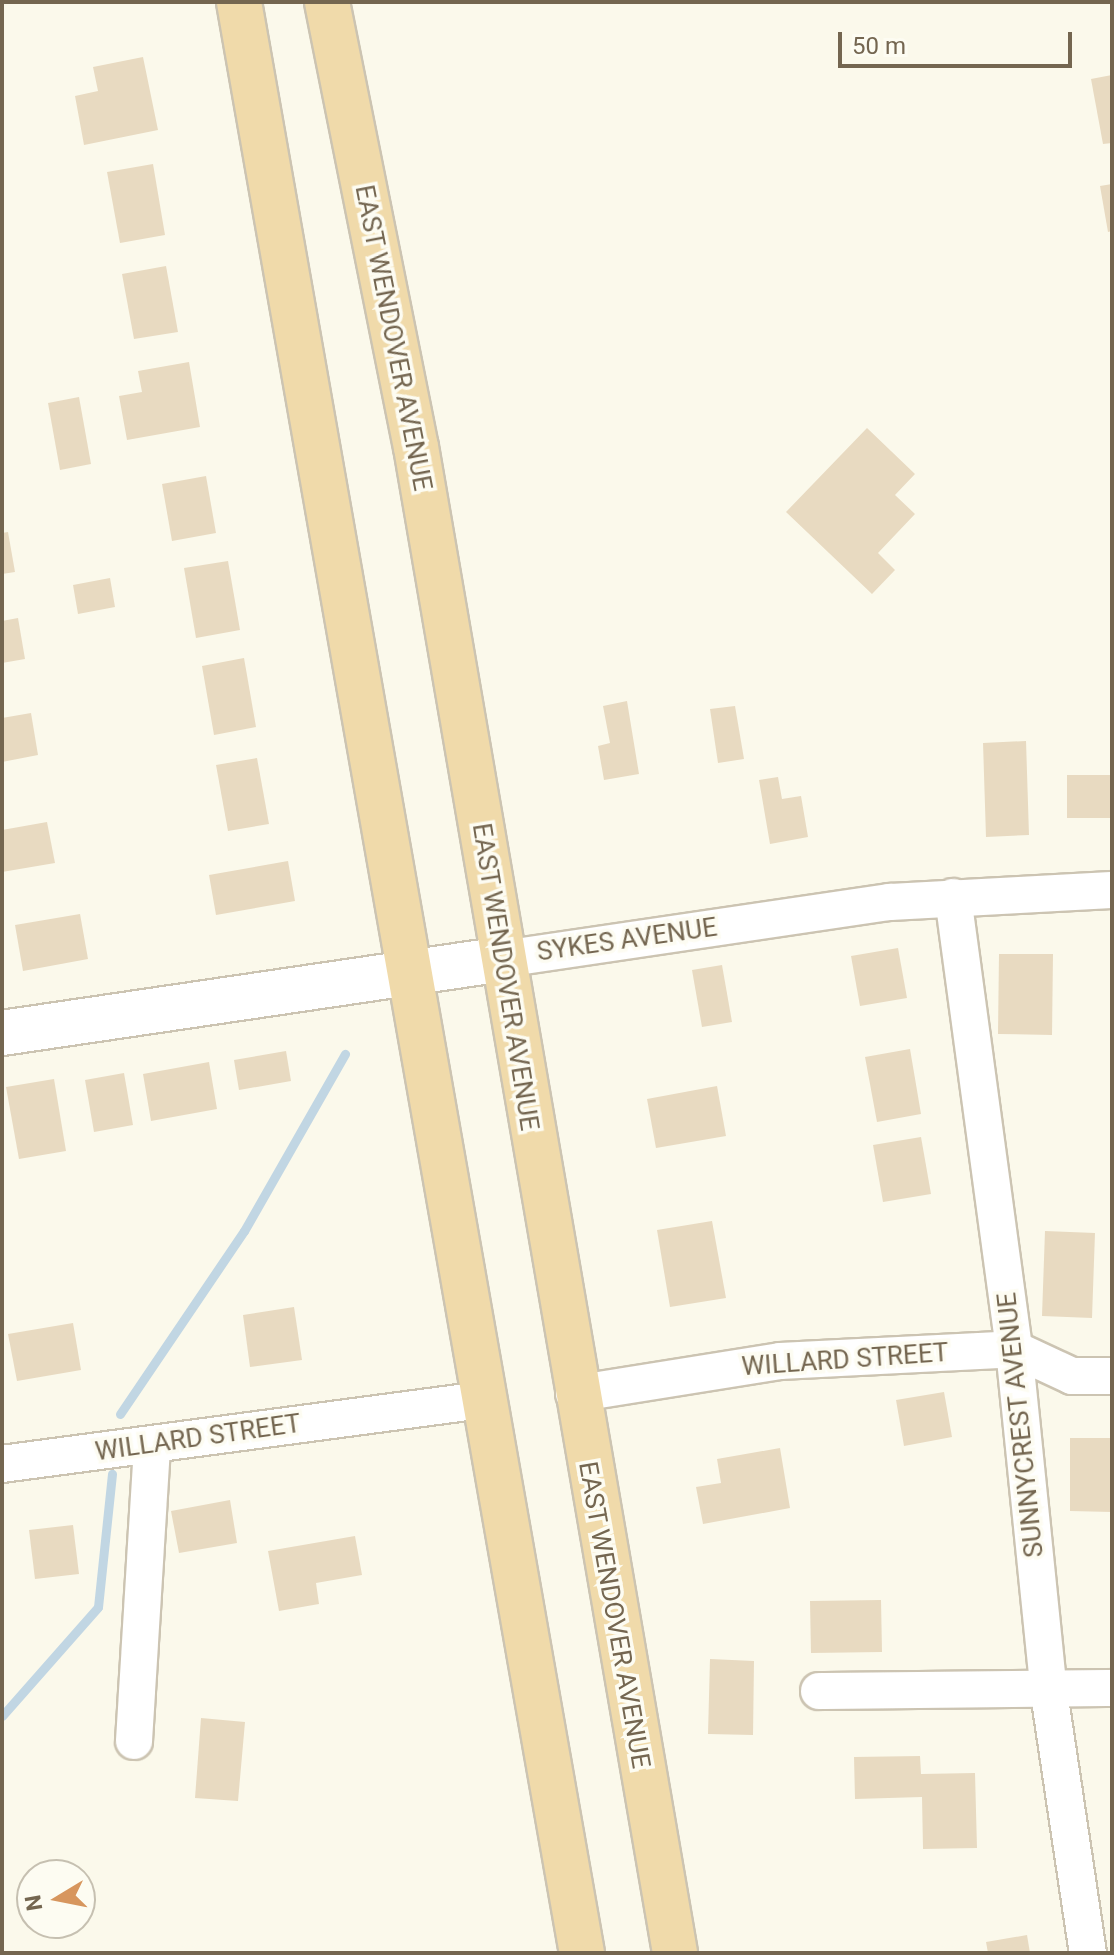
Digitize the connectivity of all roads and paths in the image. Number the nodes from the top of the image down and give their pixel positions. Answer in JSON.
{"nodes":[{"id":1,"x":239,"y":2,"type":"edge"},
{"id":2,"x":327,"y":2,"type":"edge"},
{"id":3,"x":1112,"y":890,"type":"edge"},
{"id":4,"x":953,"y":897,"type":"junction"},
{"id":5,"x":503,"y":959,"type":"junction"},
{"id":6,"x":413,"y":972,"type":"junction"},
{"id":7,"x":2,"y":1033,"type":"edge"},
{"id":8,"x":1014,"y":1349,"type":"junction"},
{"id":9,"x":1112,"y":1376,"type":"edge"},
{"id":10,"x":574,"y":1394,"type":"junction"},
{"id":11,"x":488,"y":1399,"type":"junction"},
{"id":12,"x":152,"y":1445,"type":"junction"},
{"id":13,"x":2,"y":1464,"type":"edge"},
{"id":14,"x":1048,"y":1686,"type":"junction"},
{"id":15,"x":1112,"y":1688,"type":"edge"},
{"id":16,"x":819,"y":1691,"type":"dead end"},
{"id":17,"x":134,"y":1741,"type":"dead end"},
{"id":18,"x":582,"y":1953,"type":"edge"},
{"id":19,"x":675,"y":1953,"type":"edge"},
{"id":20,"x":1088,"y":1953,"type":"edge"}],
"edges":[{"from":1,"to":6,"type":"highway"},
{"from":2,"to":5,"type":"highway","name":"EAST WENDOVER AVENUE"},
{"from":3,"to":4,"type":"street","name":"SYKES AVENUE"},
{"from":4,"to":5,"type":"street","name":"SYKES AVENUE"},
{"from":4,"to":8,"type":"street","name":"SUNNYCREST AVENUE"},
{"from":5,"to":6,"type":"street","name":"SYKES AVENUE"},
{"from":5,"to":10,"type":"highway","name":"EAST WENDOVER AVENUE"},
{"from":6,"to":7,"type":"street","name":"SYKES AVENUE"},
{"from":6,"to":11,"type":"highway"},
{"from":8,"to":9,"type":"street","name":"WILLARD STREET"},
{"from":8,"to":10,"type":"street","name":"WILLARD STREET"},
{"from":8,"to":14,"type":"street","name":"SUNNYCREST AVENUE"},
{"from":10,"to":19,"type":"highway","name":"EAST WENDOVER AVENUE"},
{"from":11,"to":12,"type":"street","name":"WILLARD STREET"},
{"from":11,"to":18,"type":"highway"},
{"from":12,"to":13,"type":"street","name":"WILLARD STREET"},
{"from":12,"to":17,"type":"street"},
{"from":14,"to":15,"type":"street"},
{"from":14,"to":16,"type":"street"},
{"from":14,"to":20,"type":"street","name":"SUNNYCREST AVENUE"}]}
